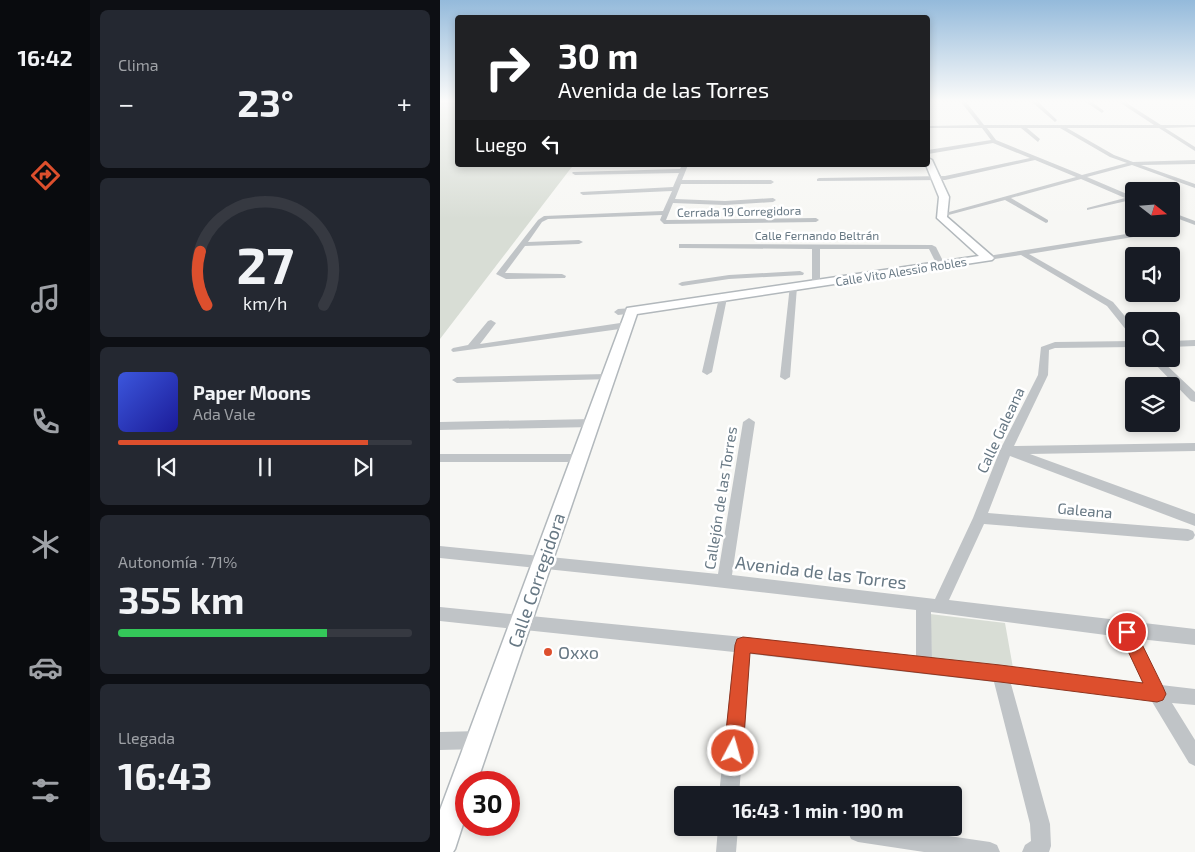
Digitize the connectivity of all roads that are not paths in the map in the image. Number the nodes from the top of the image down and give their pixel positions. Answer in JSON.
{"nodes":[{"id":1,"x":994,"y":140,"type":"joint"},
{"id":2,"x":1084,"y":140,"type":"edge"},
{"id":3,"x":1181,"y":140,"type":"edge"},
{"id":4,"x":1195,"y":149,"type":"edge"},
{"id":5,"x":930,"y":152,"type":"edge"},
{"id":6,"x":1037,"y":158,"type":"junction"},
{"id":7,"x":1195,"y":162,"type":"edge"},
{"id":8,"x":1134,"y":163,"type":"junction"},
{"id":9,"x":930,"y":165,"type":"edge"},
{"id":10,"x":683,"y":168,"type":"edge"},
{"id":11,"x":575,"y":173,"type":"dead end"},
{"id":12,"x":1081,"y":177,"type":"junction"},
{"id":13,"x":935,"y":178,"type":"junction"},
{"id":14,"x":819,"y":180,"type":"dead end"},
{"id":15,"x":678,"y":182,"type":"junction"},
{"id":16,"x":771,"y":182,"type":"dead end"},
{"id":17,"x":1195,"y":186,"type":"edge"},
{"id":18,"x":674,"y":189,"type":"junction"},
{"id":19,"x":583,"y":193,"type":"dead end"},
{"id":20,"x":1125,"y":195,"type":"edge"},
{"id":21,"x":1005,"y":197,"type":"junction"},
{"id":22,"x":773,"y":200,"type":"dead end"},
{"id":23,"x":1125,"y":200,"type":"edge"},
{"id":24,"x":671,"y":201,"type":"junction"},
{"id":25,"x":1089,"y":209,"type":"dead end"},
{"id":26,"x":941,"y":215,"type":"junction"},
{"id":27,"x":664,"y":217,"type":"junction"},
{"id":28,"x":1180,"y":218,"type":"edge"},
{"id":29,"x":816,"y":220,"type":"dead end"},
{"id":30,"x":1046,"y":221,"type":"dead end"},
{"id":31,"x":1195,"y":224,"type":"edge"},
{"id":32,"x":1180,"y":227,"type":"edge"},
{"id":33,"x":1125,"y":236,"type":"edge"},
{"id":34,"x":579,"y":242,"type":"dead end"},
{"id":35,"x":523,"y":244,"type":"junction"},
{"id":36,"x":682,"y":246,"type":"dead end"},
{"id":37,"x":816,"y":247,"type":"junction"},
{"id":38,"x":1021,"y":252,"type":"junction"},
{"id":39,"x":988,"y":258,"type":"junction"},
{"id":40,"x":941,"y":265,"type":"junction"},
{"id":41,"x":800,"y":273,"type":"dead end"},
{"id":42,"x":773,"y":274,"type":"junction"},
{"id":43,"x":562,"y":276,"type":"dead end"},
{"id":44,"x":682,"y":284,"type":"dead end"},
{"id":45,"x":816,"y":284,"type":"junction"},
{"id":46,"x":793,"y":287,"type":"junction"},
{"id":47,"x":780,"y":289,"type":"junction"},
{"id":48,"x":723,"y":298,"type":"junction"},
{"id":49,"x":625,"y":316,"type":"junction"},
{"id":50,"x":1125,"y":321,"type":"edge"},
{"id":51,"x":491,"y":323,"type":"dead end"},
{"id":52,"x":1195,"y":343,"type":"edge"},
{"id":53,"x":1125,"y":344,"type":"edge"},
{"id":54,"x":1180,"y":344,"type":"edge"},
{"id":55,"x":472,"y":347,"type":"junction"},
{"id":56,"x":456,"y":350,"type":"dead end"},
{"id":57,"x":1163,"y":367,"type":"edge"},
{"id":58,"x":707,"y":372,"type":"dead end"},
{"id":59,"x":785,"y":377,"type":"dead end"},
{"id":60,"x":608,"y":378,"type":"junction"},
{"id":61,"x":457,"y":380,"type":"dead end"},
{"id":62,"x":1195,"y":398,"type":"edge"},
{"id":63,"x":749,"y":422,"type":"dead end"},
{"id":64,"x":592,"y":423,"type":"junction"},
{"id":65,"x":440,"y":426,"type":"edge"},
{"id":66,"x":1195,"y":447,"type":"edge"},
{"id":67,"x":1006,"y":450,"type":"junction"},
{"id":68,"x":440,"y":458,"type":"edge"},
{"id":69,"x":579,"y":458,"type":"junction"},
{"id":70,"x":980,"y":518,"type":"junction"},
{"id":71,"x":1195,"y":520,"type":"edge"},
{"id":72,"x":1188,"y":535,"type":"dead end"},
{"id":73,"x":440,"y":552,"type":"edge"},
{"id":74,"x":542,"y":561,"type":"junction"},
{"id":75,"x":724,"y":580,"type":"junction"},
{"id":76,"x":923,"y":604,"type":"junction"},
{"id":77,"x":939,"y":606,"type":"junction"},
{"id":78,"x":440,"y":614,"type":"edge"},
{"id":79,"x":521,"y":622,"type":"junction"},
{"id":80,"x":1127,"y":632,"type":"junction"},
{"id":81,"x":1195,"y":638,"type":"edge"},
{"id":82,"x":743,"y":645,"type":"junction"},
{"id":83,"x":924,"y":665,"type":"junction"},
{"id":84,"x":1000,"y":673,"type":"junction"},
{"id":85,"x":1157,"y":694,"type":"junction"},
{"id":86,"x":1195,"y":697,"type":"edge"},
{"id":87,"x":480,"y":740,"type":"junction"},
{"id":88,"x":440,"y":741,"type":"edge"},
{"id":89,"x":1195,"y":757,"type":"edge"},
{"id":90,"x":730,"y":786,"type":"edge"},
{"id":91,"x":727,"y":836,"type":"edge"},
{"id":92,"x":884,"y":836,"type":"edge"},
{"id":93,"x":440,"y":849,"type":"edge"},
{"id":94,"x":726,"y":852,"type":"edge"},
{"id":95,"x":990,"y":852,"type":"edge"},
{"id":96,"x":1032,"y":852,"type":"edge"}],
"edges":[{"from":1,"to":5,"type":"street"},
{"from":1,"to":6,"type":"street"},
{"from":2,"to":8,"type":"street"},
{"from":3,"to":4,"type":"street"},
{"from":6,"to":12,"type":"street"},
{"from":6,"to":13,"type":"street"},
{"from":7,"to":8,"type":"street"},
{"from":8,"to":12,"type":"street"},
{"from":8,"to":17,"type":"street"},
{"from":9,"to":13,"type":"street"},
{"from":10,"to":11,"type":"street"},
{"from":10,"to":15,"type":"street"},
{"from":12,"to":20,"type":"street"},
{"from":12,"to":21,"type":"street"},
{"from":13,"to":14,"type":"street"},
{"from":13,"to":26,"type":"street"},
{"from":15,"to":16,"type":"street"},
{"from":15,"to":18,"type":"street"},
{"from":18,"to":19,"type":"street"},
{"from":18,"to":24,"type":"street"},
{"from":21,"to":26,"type":"street"},
{"from":21,"to":30,"type":"street"},
{"from":22,"to":24,"type":"street"},
{"from":23,"to":25,"type":"street"},
{"from":24,"to":27,"type":"street"},
{"from":26,"to":39,"type":"street"},
{"from":27,"to":29,"type":"street","name":"Cerrada 19 Corregidora"},
{"from":27,"to":35,"type":"street","name":"Cerrada 19 Corregidora"},
{"from":28,"to":31,"type":"street"},
{"from":31,"to":32,"type":"street","name":"Calle Vito Alessio Robles"},
{"from":33,"to":38,"type":"street","name":"Calle Vito Alessio Robles"},
{"from":34,"to":35,"type":"street"},
{"from":35,"to":43,"type":"street","name":"Cerrada 19 Corregidora"},
{"from":36,"to":37,"type":"street","name":"Calle Fernando Beltrán"},
{"from":37,"to":40,"type":"street","name":"Calle Fernando Beltrán"},
{"from":37,"to":45,"type":"street"},
{"from":38,"to":39,"type":"street","name":"Calle Vito Alessio Robles"},
{"from":38,"to":50,"type":"street"},
{"from":39,"to":40,"type":"street","name":"Calle Vito Alessio Robles"},
{"from":40,"to":45,"type":"street","name":"Calle Vito Alessio Robles"},
{"from":41,"to":42,"type":"street"},
{"from":42,"to":44,"type":"street"},
{"from":42,"to":47,"type":"street"},
{"from":45,"to":46,"type":"street","name":"Calle Vito Alessio Robles"},
{"from":46,"to":47,"type":"street","name":"Calle Vito Alessio Robles"},
{"from":46,"to":59,"type":"street"},
{"from":47,"to":48,"type":"street","name":"Calle Vito Alessio Robles"},
{"from":48,"to":49,"type":"street","name":"Calle Vito Alessio Robles"},
{"from":48,"to":58,"type":"street"},
{"from":49,"to":55,"type":"street"},
{"from":49,"to":60,"type":"street","name":"Calle Corregidora"},
{"from":51,"to":55,"type":"street"},
{"from":52,"to":54,"type":"street"},
{"from":53,"to":67,"type":"street","name":"Calle Galeana"},
{"from":55,"to":56,"type":"street"},
{"from":57,"to":62,"type":"street"},
{"from":60,"to":61,"type":"street"},
{"from":60,"to":64,"type":"street","name":"Calle Corregidora"},
{"from":63,"to":75,"type":"street","name":"Callejón de las Torres"},
{"from":64,"to":65,"type":"street"},
{"from":64,"to":69,"type":"street","name":"Calle Corregidora"},
{"from":66,"to":67,"type":"street"},
{"from":67,"to":70,"type":"street","name":"Calle Galeana"},
{"from":67,"to":71,"type":"street"},
{"from":68,"to":69,"type":"street"},
{"from":69,"to":74,"type":"street","name":"Calle Corregidora"},
{"from":70,"to":72,"type":"street","name":"Galeana"},
{"from":70,"to":77,"type":"street","name":"Calle Galeana"},
{"from":73,"to":74,"type":"street","name":"Avenida de las Torres"},
{"from":74,"to":75,"type":"street","name":"Avenida de las Torres"},
{"from":74,"to":79,"type":"street","name":"Calle Corregidora"},
{"from":75,"to":76,"type":"street","name":"Avenida de las Torres"},
{"from":76,"to":77,"type":"street","name":"Avenida de las Torres"},
{"from":76,"to":83,"type":"street"},
{"from":77,"to":80,"type":"street","name":"Avenida de las Torres"},
{"from":78,"to":79,"type":"street"},
{"from":79,"to":82,"type":"street"},
{"from":79,"to":87,"type":"street","name":"Calle Corregidora"},
{"from":80,"to":81,"type":"street","name":"Avenida de las Torres"},
{"from":80,"to":85,"type":"street"},
{"from":82,"to":83,"type":"street"},
{"from":82,"to":90,"type":"street"},
{"from":83,"to":84,"type":"street"},
{"from":84,"to":85,"type":"street"},
{"from":84,"to":96,"type":"street"},
{"from":85,"to":86,"type":"street"},
{"from":85,"to":89,"type":"street"},
{"from":87,"to":88,"type":"street"},
{"from":87,"to":93,"type":"street","name":"Calle Corregidora"},
{"from":91,"to":94,"type":"street"},
{"from":92,"to":95,"type":"street"}]}
